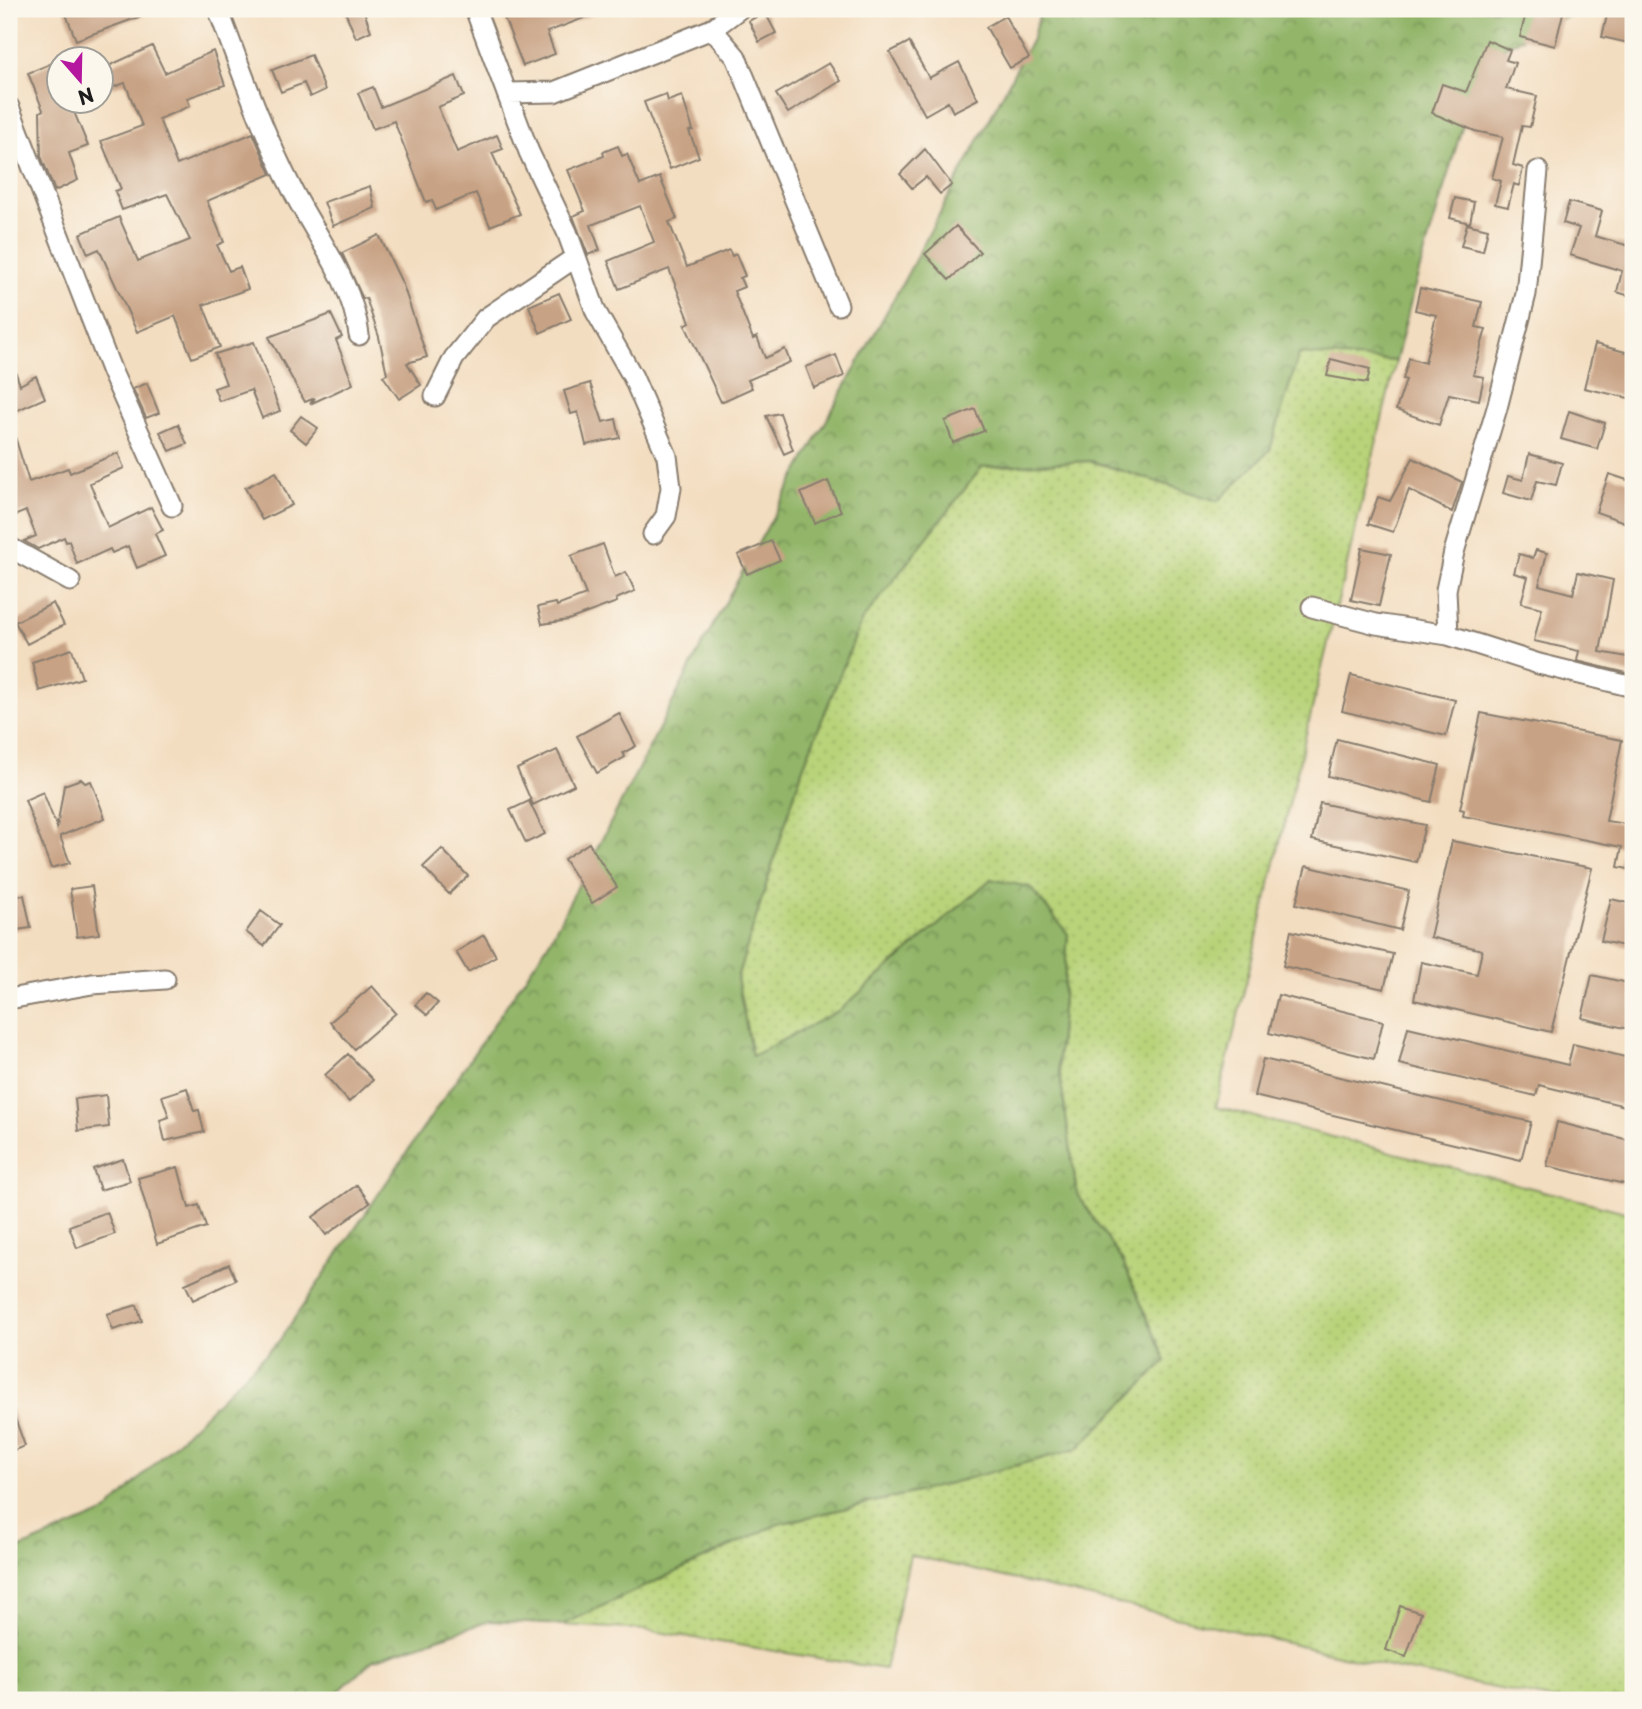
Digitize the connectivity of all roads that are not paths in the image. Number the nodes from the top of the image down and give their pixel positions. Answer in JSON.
{"nodes":[{"id":1,"x":218,"y":9,"type":"edge"},
{"id":2,"x":475,"y":9,"type":"edge"},
{"id":3,"x":739,"y":9,"type":"edge"},
{"id":4,"x":712,"y":29,"type":"junction"},
{"id":5,"x":509,"y":93,"type":"junction"},
{"id":6,"x":9,"y":107,"type":"edge"},
{"id":7,"x":1538,"y":171,"type":"dead end"},
{"id":8,"x":576,"y":257,"type":"junction"},
{"id":9,"x":838,"y":305,"type":"dead end"},
{"id":10,"x":359,"y":335,"type":"dead end"},
{"id":11,"x":435,"y":396,"type":"dead end"},
{"id":12,"x":172,"y":506,"type":"dead end"},
{"id":13,"x":653,"y":534,"type":"dead end"},
{"id":14,"x":11,"y":551,"type":"edge"},
{"id":15,"x":70,"y":581,"type":"dead end"},
{"id":16,"x":1312,"y":607,"type":"dead end"},
{"id":17,"x":1448,"y":635,"type":"junction"},
{"id":18,"x":1633,"y":687,"type":"edge"},
{"id":19,"x":166,"y":979,"type":"dead end"},
{"id":20,"x":9,"y":999,"type":"edge"}],
"edges":[{"from":1,"to":10,"type":"street"},
{"from":2,"to":5,"type":"street"},
{"from":3,"to":4,"type":"street"},
{"from":4,"to":5,"type":"street"},
{"from":4,"to":9,"type":"street"},
{"from":5,"to":8,"type":"street"},
{"from":6,"to":12,"type":"street"},
{"from":7,"to":17,"type":"street"},
{"from":8,"to":11,"type":"street"},
{"from":8,"to":13,"type":"street"},
{"from":14,"to":15,"type":"street"},
{"from":16,"to":17,"type":"street"},
{"from":17,"to":18,"type":"street"},
{"from":19,"to":20,"type":"street"}]}
